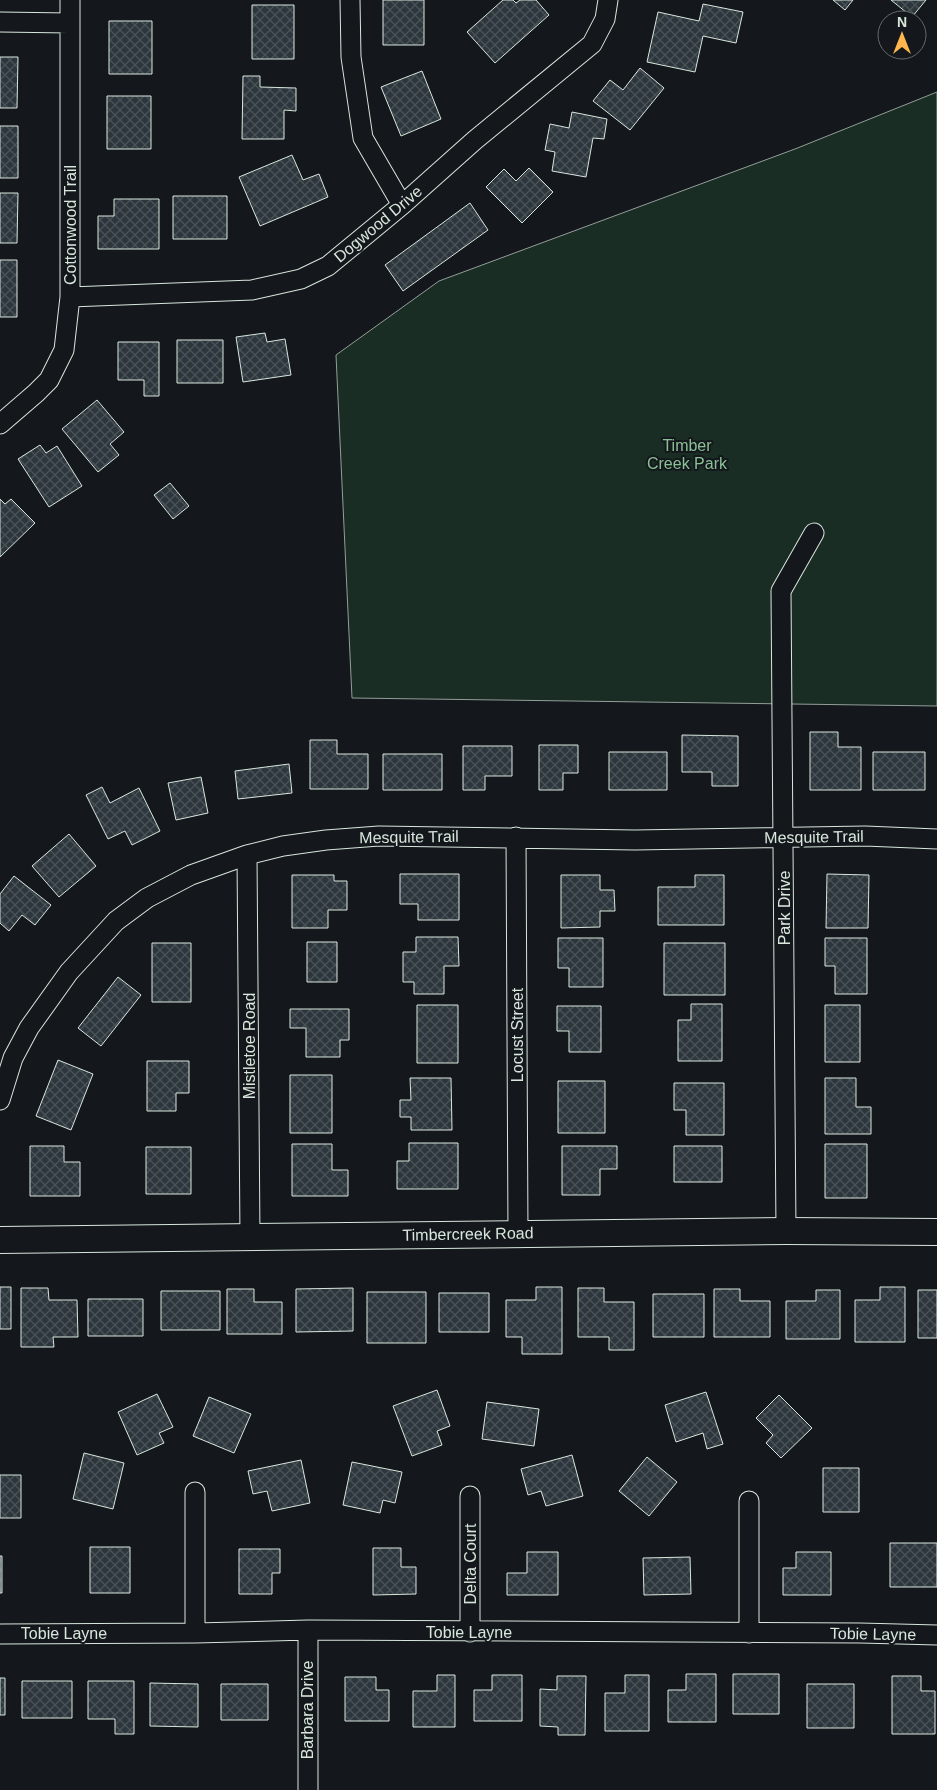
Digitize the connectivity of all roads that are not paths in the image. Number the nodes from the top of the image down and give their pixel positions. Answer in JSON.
{"nodes":[{"id":1,"x":70,"y":0,"type":"edge"},
{"id":2,"x":350,"y":0,"type":"edge"},
{"id":3,"x":608,"y":0,"type":"edge"},
{"id":4,"x":0,"y":22,"type":"edge"},
{"id":5,"x":69,"y":22,"type":"junction"},
{"id":6,"x":402,"y":205,"type":"junction"},
{"id":7,"x":70,"y":297,"type":"junction"},
{"id":8,"x":0,"y":424,"type":"edge"},
{"id":9,"x":814,"y":533,"type":"dead end"},
{"id":10,"x":516,"y":837,"type":"junction"},
{"id":11,"x":783,"y":838,"type":"junction"},
{"id":12,"x":937,"y":839,"type":"edge"},
{"id":13,"x":247,"y":855,"type":"junction"},
{"id":14,"x":0,"y":1100,"type":"edge"},
{"id":15,"x":786,"y":1231,"type":"junction"},
{"id":16,"x":937,"y":1232,"type":"edge"},
{"id":17,"x":518,"y":1234,"type":"junction"},
{"id":18,"x":250,"y":1238,"type":"junction"},
{"id":19,"x":0,"y":1240,"type":"edge"},
{"id":20,"x":195,"y":1492,"type":"dead end"},
{"id":21,"x":470,"y":1496,"type":"dead end"},
{"id":22,"x":749,"y":1501,"type":"dead end"},
{"id":23,"x":308,"y":1630,"type":"junction"},
{"id":24,"x":470,"y":1632,"type":"junction"},
{"id":25,"x":195,"y":1633,"type":"junction"},
{"id":26,"x":748,"y":1633,"type":"junction"},
{"id":27,"x":0,"y":1634,"type":"edge"},
{"id":28,"x":937,"y":1635,"type":"edge"},
{"id":29,"x":308,"y":1790,"type":"edge"}],
"edges":[{"from":1,"to":5,"type":"street","name":"Cottonwood Trail"},
{"from":2,"to":6,"type":"street"},
{"from":3,"to":6,"type":"street","name":"Dogwood Drive"},
{"from":4,"to":5,"type":"street"},
{"from":5,"to":7,"type":"street","name":"Cottonwood Trail"},
{"from":6,"to":7,"type":"street","name":"Dogwood Drive"},
{"from":7,"to":8,"type":"street","name":"Cottonwood Trail"},
{"from":9,"to":11,"type":"street","name":"Park Drive"},
{"from":10,"to":11,"type":"street","name":"Mesquite Trail"},
{"from":10,"to":13,"type":"street","name":"Mesquite Trail"},
{"from":10,"to":17,"type":"street","name":"Locust Street"},
{"from":11,"to":12,"type":"street","name":"Mesquite Trail"},
{"from":11,"to":15,"type":"street","name":"Park Drive"},
{"from":13,"to":14,"type":"street","name":"Mesquite Trail"},
{"from":13,"to":18,"type":"street","name":"Mistletoe Road"},
{"from":15,"to":16,"type":"street","name":"Timbercreek Road"},
{"from":15,"to":17,"type":"street","name":"Timbercreek Road"},
{"from":17,"to":18,"type":"street","name":"Timbercreek Road"},
{"from":18,"to":19,"type":"street","name":"Timbercreek Road"},
{"from":20,"to":25,"type":"street"},
{"from":21,"to":24,"type":"street","name":"Delta Court"},
{"from":22,"to":26,"type":"street"},
{"from":23,"to":24,"type":"street","name":"Tobie Layne"},
{"from":23,"to":25,"type":"street","name":"Tobie Layne"},
{"from":23,"to":29,"type":"street","name":"Barbara Drive"},
{"from":24,"to":26,"type":"street","name":"Tobie Layne"},
{"from":25,"to":27,"type":"street","name":"Tobie Layne"},
{"from":26,"to":28,"type":"street","name":"Tobie Layne"}]}
